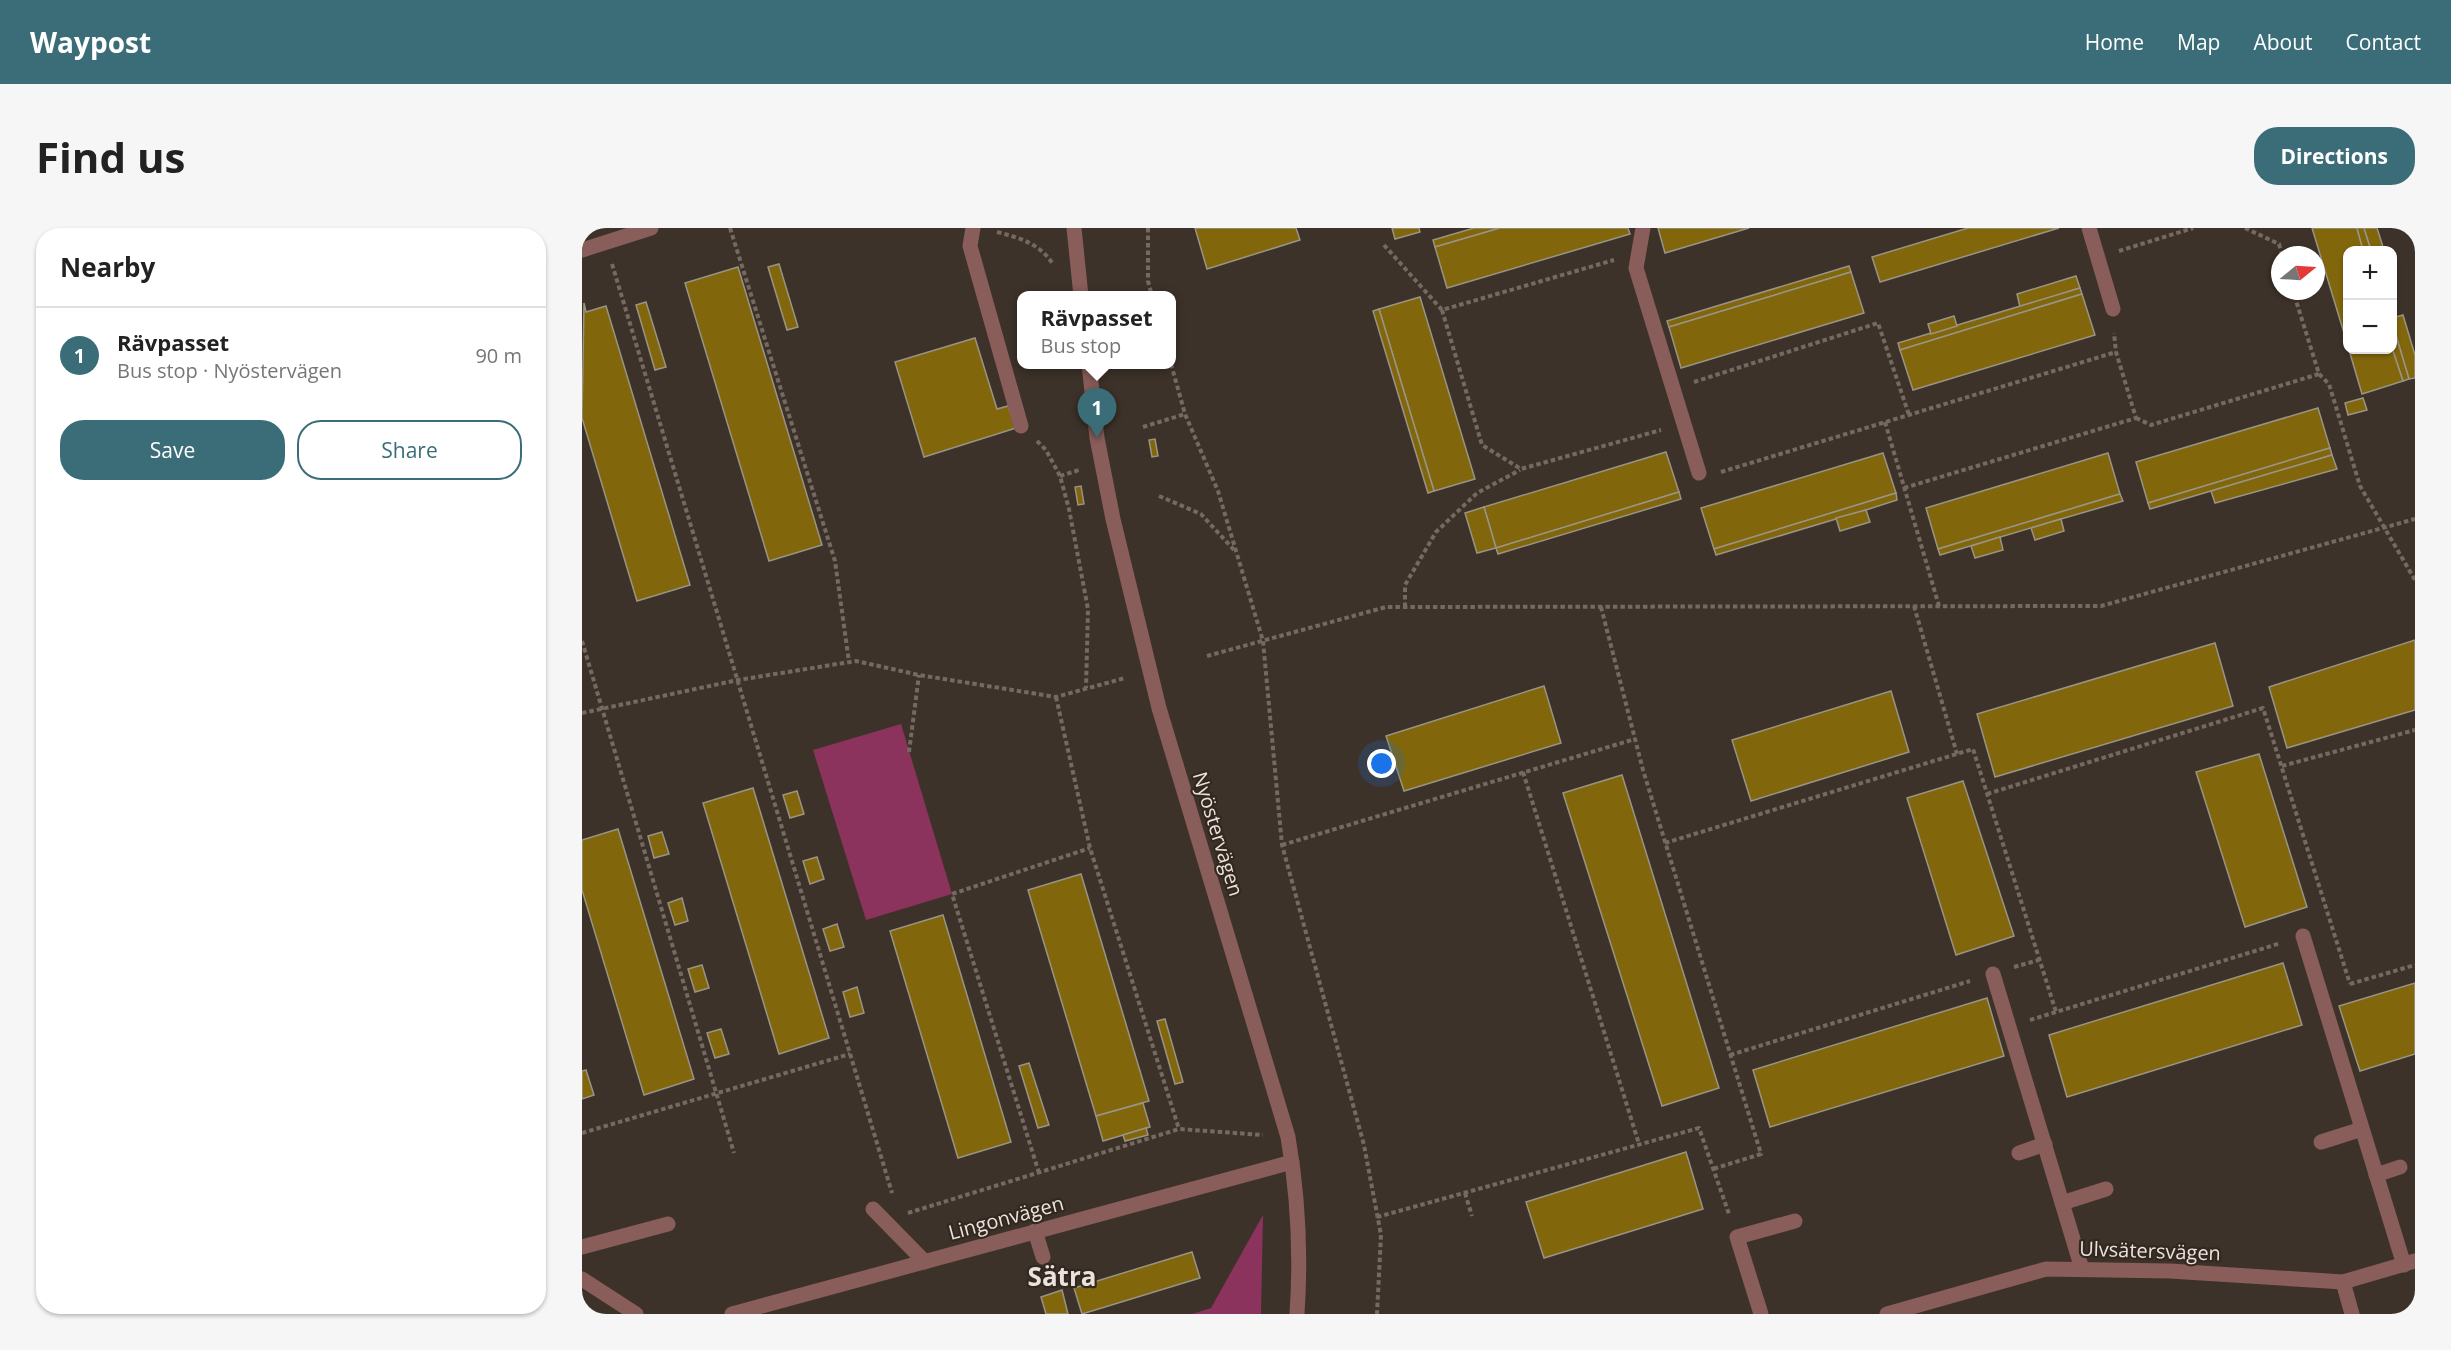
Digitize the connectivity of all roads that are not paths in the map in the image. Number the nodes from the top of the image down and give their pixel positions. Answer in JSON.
{"nodes":[{"id":1,"x":651,"y":228,"type":"edge"},
{"id":2,"x":973,"y":228,"type":"edge"},
{"id":3,"x":1074,"y":228,"type":"edge"},
{"id":4,"x":1643,"y":228,"type":"edge"},
{"id":5,"x":2089,"y":228,"type":"edge"},
{"id":6,"x":582,"y":250,"type":"edge"},
{"id":7,"x":1080,"y":291,"type":"edge"},
{"id":8,"x":2113,"y":309,"type":"road end"},
{"id":9,"x":1090,"y":369,"type":"edge"},
{"id":10,"x":1021,"y":426,"type":"road end"},
{"id":11,"x":1699,"y":473,"type":"road end"},
{"id":12,"x":2303,"y":936,"type":"road end"},
{"id":13,"x":1994,"y":974,"type":"road end"},
{"id":14,"x":2362,"y":1129,"type":"junction"},
{"id":15,"x":2321,"y":1142,"type":"dead end"},
{"id":16,"x":2045,"y":1144,"type":"junction"},
{"id":17,"x":2019,"y":1152,"type":"dead end"},
{"id":18,"x":1292,"y":1162,"type":"junction"},
{"id":19,"x":2400,"y":1167,"type":"dead end"},
{"id":20,"x":2376,"y":1175,"type":"junction"},
{"id":21,"x":2106,"y":1189,"type":"dead end"},
{"id":22,"x":2062,"y":1203,"type":"junction"},
{"id":23,"x":873,"y":1209,"type":"dead end"},
{"id":24,"x":1795,"y":1221,"type":"dead end"},
{"id":25,"x":668,"y":1224,"type":"dead end"},
{"id":26,"x":1035,"y":1232,"type":"junction"},
{"id":27,"x":582,"y":1247,"type":"edge"},
{"id":28,"x":1043,"y":1257,"type":"dead end"},
{"id":29,"x":925,"y":1262,"type":"junction"},
{"id":30,"x":2410,"y":1263,"type":"edge"},
{"id":31,"x":2082,"y":1269,"type":"junction"},
{"id":32,"x":582,"y":1279,"type":"edge"},
{"id":33,"x":2343,"y":1282,"type":"junction"},
{"id":34,"x":636,"y":1314,"type":"edge"},
{"id":35,"x":732,"y":1314,"type":"edge"},
{"id":36,"x":1297,"y":1314,"type":"edge"},
{"id":37,"x":1761,"y":1314,"type":"edge"},
{"id":38,"x":1887,"y":1314,"type":"edge"},
{"id":39,"x":2352,"y":1314,"type":"edge"}],
"edges":[{"from":1,"to":6,"type":"street"},
{"from":2,"to":10,"type":"street"},
{"from":3,"to":7,"type":"street"},
{"from":4,"to":11,"type":"street"},
{"from":5,"to":8,"type":"street"},
{"from":9,"to":18,"type":"street","name":"Nyöstervägen"},
{"from":12,"to":14,"type":"street"},
{"from":13,"to":16,"type":"street"},
{"from":14,"to":15,"type":"street"},
{"from":14,"to":20,"type":"street"},
{"from":16,"to":17,"type":"street"},
{"from":16,"to":22,"type":"street"},
{"from":18,"to":26,"type":"street","name":"Lingonvägen"},
{"from":18,"to":36,"type":"street","name":"Nyöstervägen"},
{"from":19,"to":20,"type":"street"},
{"from":20,"to":30,"type":"street"},
{"from":21,"to":22,"type":"street"},
{"from":22,"to":31,"type":"street"},
{"from":23,"to":29,"type":"street"},
{"from":24,"to":37,"type":"street"},
{"from":25,"to":27,"type":"street"},
{"from":26,"to":28,"type":"street"},
{"from":26,"to":29,"type":"street","name":"Lingonvägen"},
{"from":29,"to":35,"type":"street","name":"Lingonvägen"},
{"from":30,"to":33,"type":"street","name":"Ulvsätersvägen"},
{"from":31,"to":33,"type":"street","name":"Ulvsätersvägen"},
{"from":31,"to":38,"type":"street","name":"Ulvsätersvägen"},
{"from":32,"to":34,"type":"street"},
{"from":33,"to":39,"type":"street"}]}
